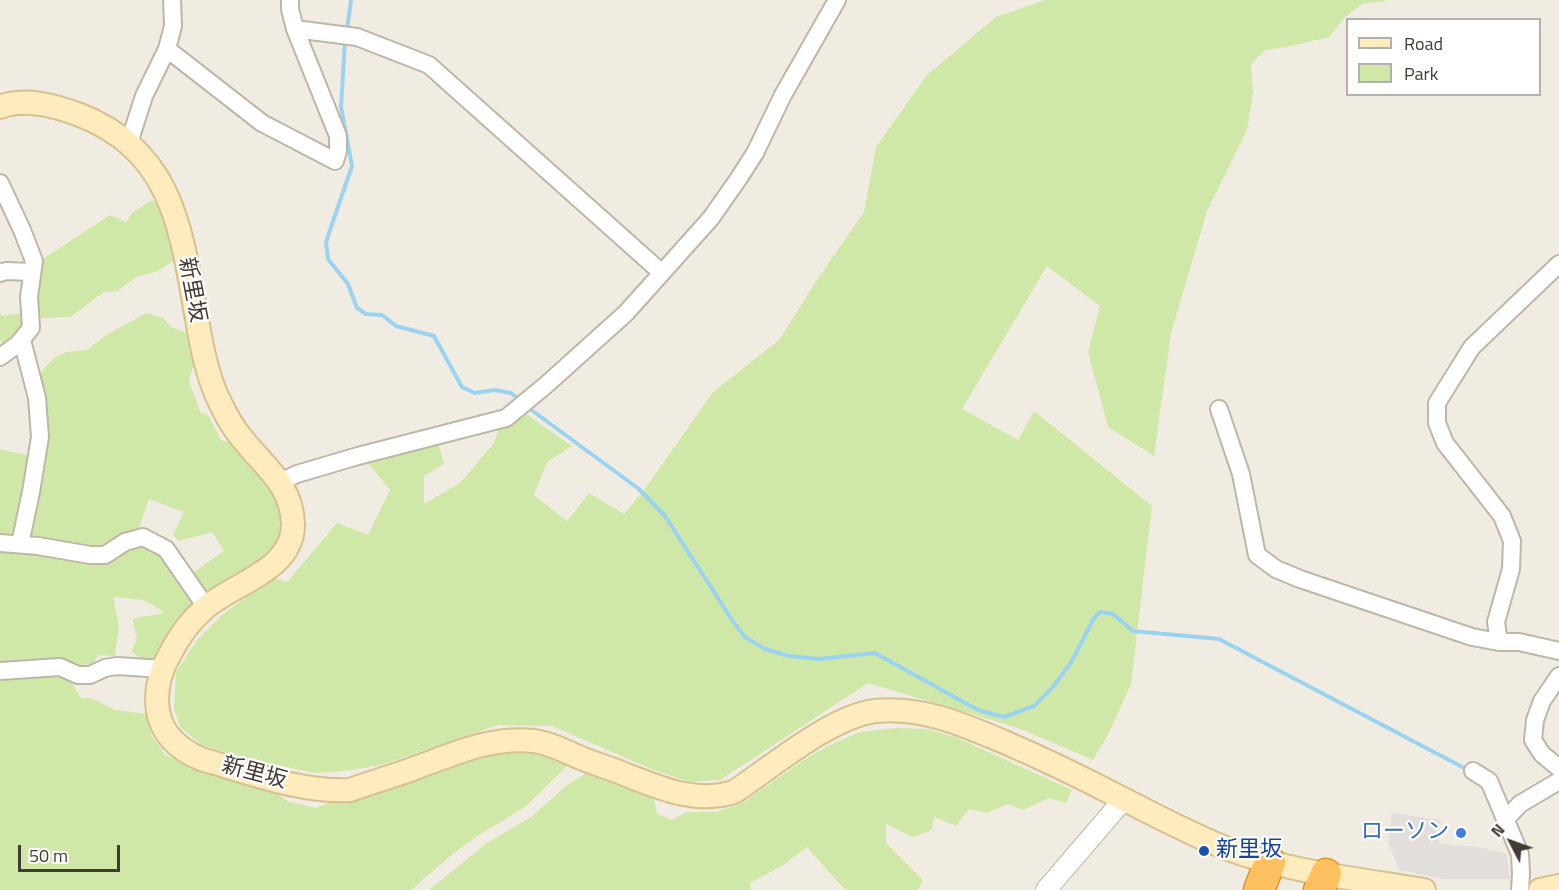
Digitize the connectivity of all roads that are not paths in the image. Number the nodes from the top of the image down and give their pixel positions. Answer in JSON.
{"nodes":[{"id":1,"x":172,"y":0,"type":"edge"},
{"id":2,"x":290,"y":0,"type":"edge"},
{"id":3,"x":837,"y":0,"type":"edge"},
{"id":4,"x":296,"y":29,"type":"junction"},
{"id":5,"x":167,"y":49,"type":"junction"},
{"id":6,"x":0,"y":107,"type":"edge"},
{"id":7,"x":129,"y":143,"type":"junction"},
{"id":8,"x":0,"y":183,"type":"edge"},
{"id":9,"x":8,"y":219,"type":"edge"},
{"id":10,"x":1559,"y":264,"type":"edge"},
{"id":11,"x":32,"y":272,"type":"junction"},
{"id":12,"x":0,"y":273,"type":"edge"},
{"id":13,"x":662,"y":273,"type":"junction"},
{"id":14,"x":22,"y":340,"type":"junction"},
{"id":15,"x":0,"y":357,"type":"edge"},
{"id":16,"x":1220,"y":409,"type":"dead end"},
{"id":17,"x":280,"y":482,"type":"junction"},
{"id":18,"x":0,"y":543,"type":"edge"},
{"id":19,"x":20,"y":544,"type":"junction"},
{"id":20,"x":206,"y":607,"type":"junction"},
{"id":21,"x":1499,"y":642,"type":"junction"},
{"id":22,"x":1559,"y":651,"type":"edge"},
{"id":23,"x":163,"y":669,"type":"junction"},
{"id":24,"x":0,"y":671,"type":"edge"},
{"id":25,"x":1559,"y":676,"type":"edge"},
{"id":26,"x":1559,"y":768,"type":"edge"},
{"id":27,"x":1473,"y":771,"type":"dead end"},
{"id":28,"x":1559,"y":781,"type":"edge"},
{"id":29,"x":1124,"y":799,"type":"junction"},
{"id":30,"x":1506,"y":819,"type":"junction"},
{"id":31,"x":1270,"y":862,"type":"junction"},
{"id":32,"x":1323,"y":882,"type":"edge"},
{"id":33,"x":1559,"y":886,"type":"edge"},
{"id":34,"x":1046,"y":890,"type":"edge"},
{"id":35,"x":1259,"y":890,"type":"edge"},
{"id":36,"x":1424,"y":890,"type":"edge"},
{"id":37,"x":1520,"y":890,"type":"edge"},
{"id":38,"x":1540,"y":890,"type":"edge"}],
"edges":[{"from":1,"to":5,"type":"street"},
{"from":2,"to":4,"type":"street"},
{"from":3,"to":13,"type":"street"},
{"from":4,"to":5,"type":"street"},
{"from":4,"to":13,"type":"street"},
{"from":5,"to":7,"type":"street"},
{"from":6,"to":7,"type":"main road","name":"新里坂"},
{"from":7,"to":17,"type":"main road","name":"新里坂"},
{"from":8,"to":9,"type":"street"},
{"from":9,"to":11,"type":"street"},
{"from":10,"to":21,"type":"street"},
{"from":11,"to":12,"type":"street"},
{"from":11,"to":14,"type":"street"},
{"from":13,"to":17,"type":"street"},
{"from":14,"to":15,"type":"street"},
{"from":14,"to":19,"type":"street"},
{"from":16,"to":21,"type":"street"},
{"from":17,"to":20,"type":"main road","name":"新里坂"},
{"from":18,"to":19,"type":"street"},
{"from":19,"to":20,"type":"street"},
{"from":20,"to":23,"type":"main road","name":"新里坂"},
{"from":21,"to":22,"type":"street"},
{"from":23,"to":24,"type":"street"},
{"from":23,"to":29,"type":"main road","name":"新里坂"},
{"from":25,"to":26,"type":"street"},
{"from":27,"to":30,"type":"street"},
{"from":28,"to":30,"type":"street"},
{"from":29,"to":31,"type":"main road","name":"新里坂"},
{"from":29,"to":34,"type":"street"},
{"from":30,"to":37,"type":"street"},
{"from":31,"to":32,"type":"main road","name":"新里坂"},
{"from":31,"to":35,"type":"highway"},
{"from":32,"to":36,"type":"main road","name":"新里坂"},
{"from":33,"to":38,"type":"main road"}]}
